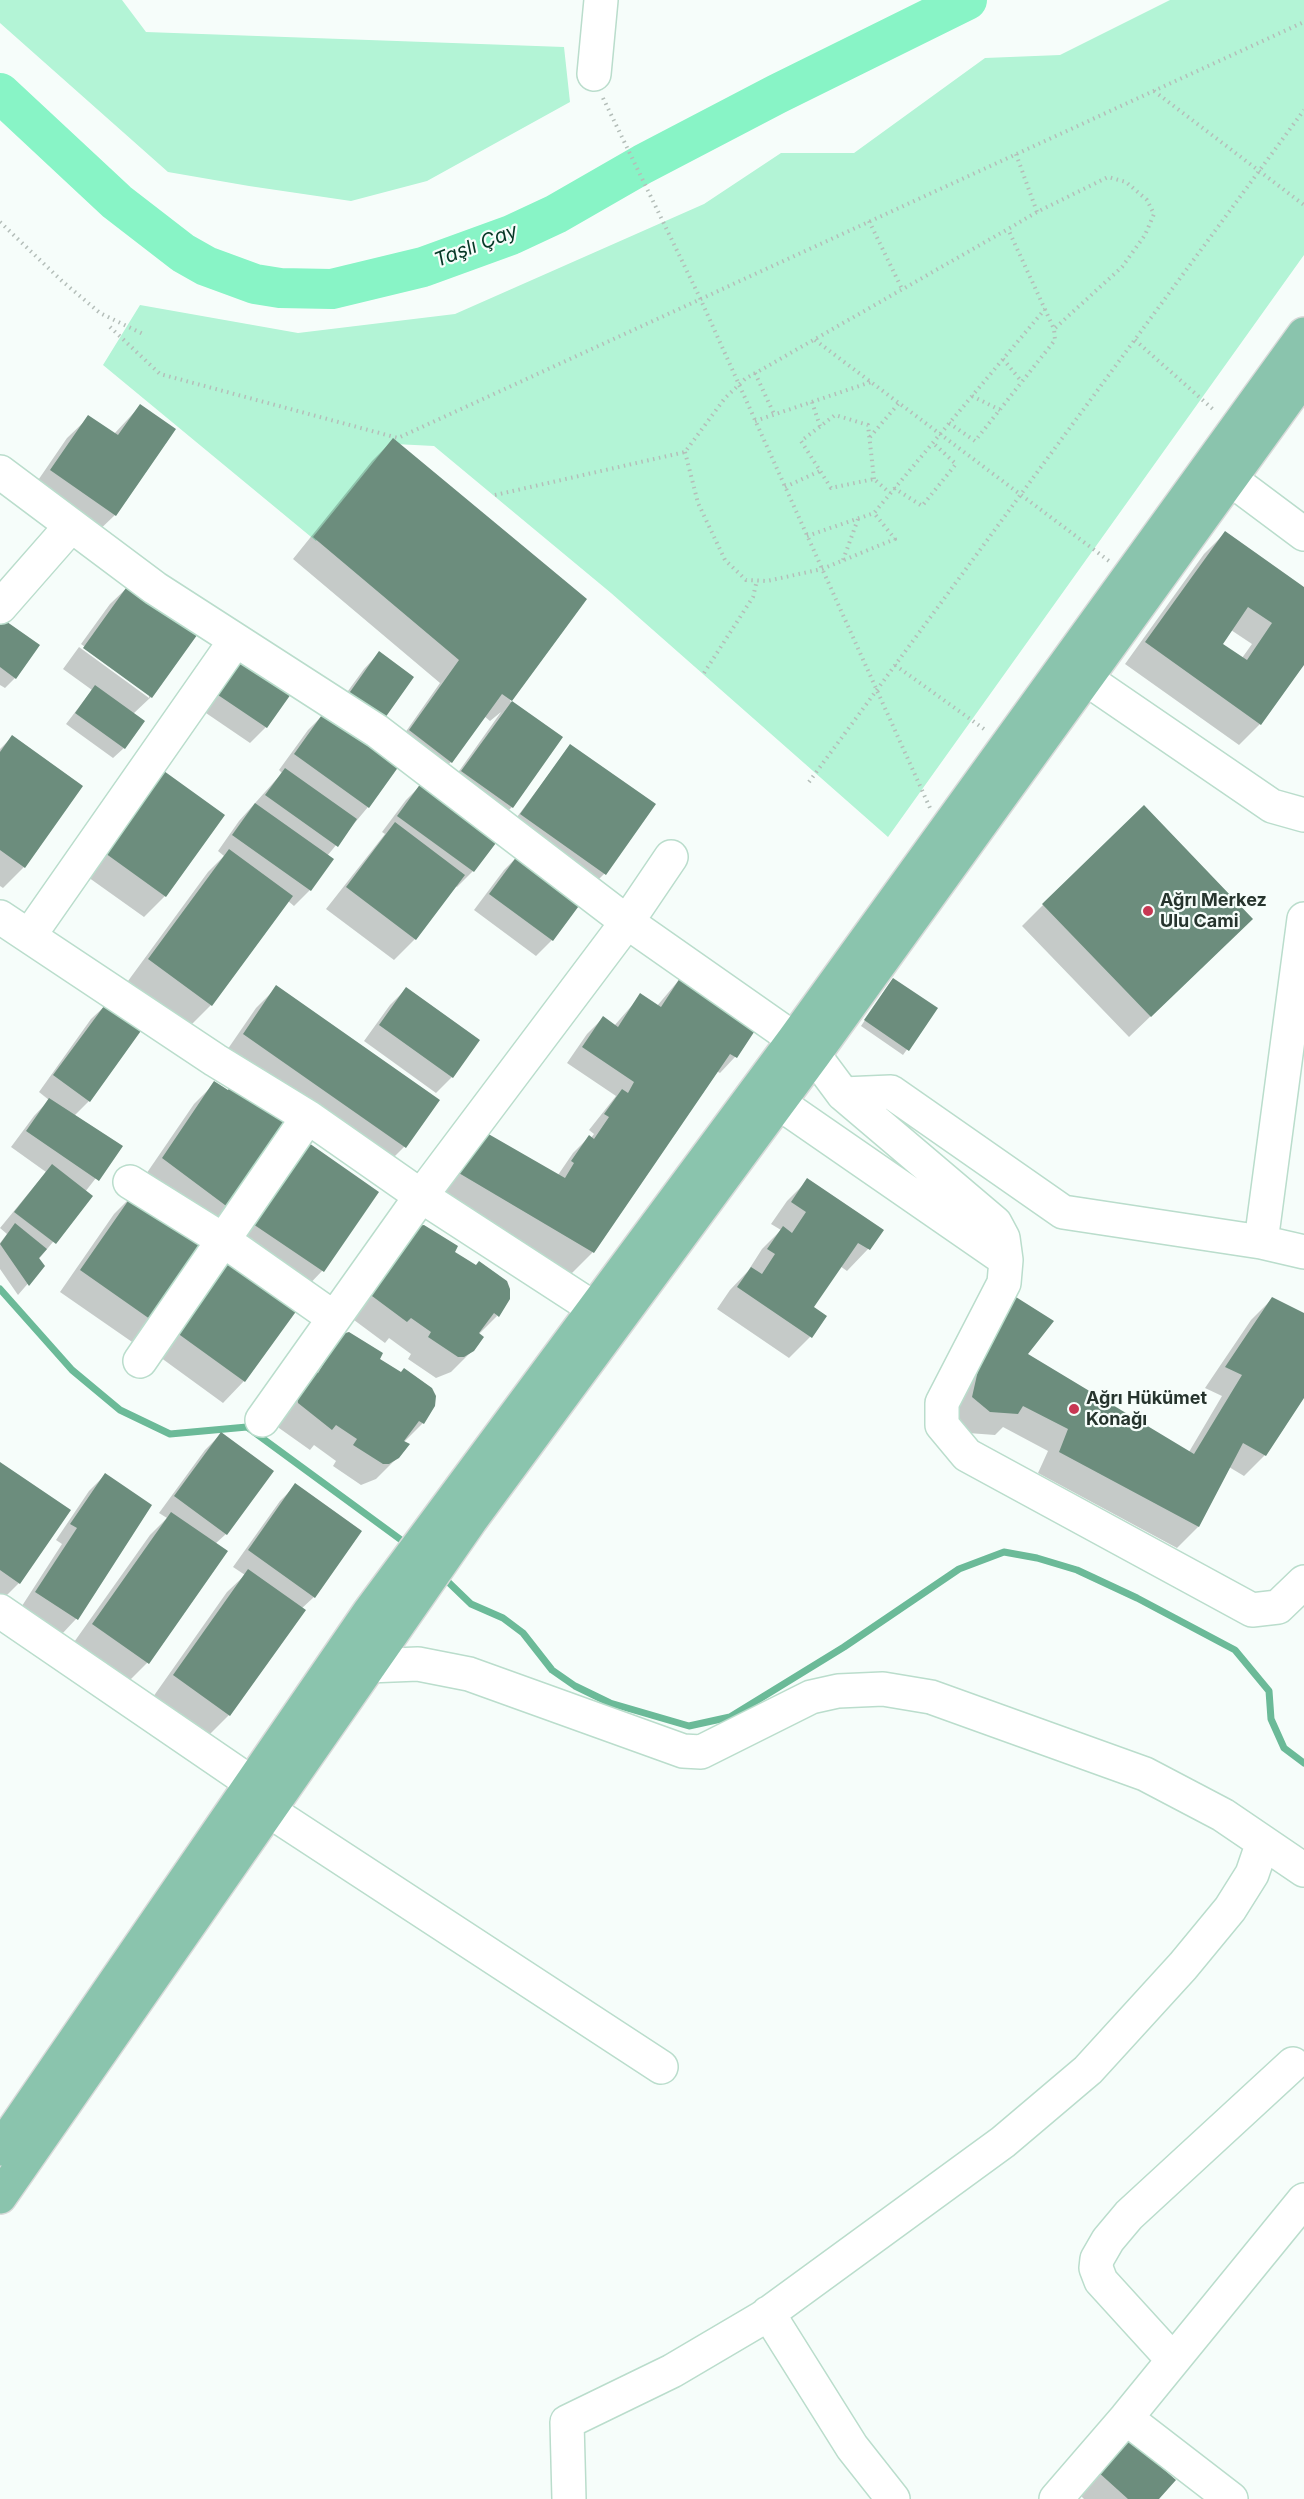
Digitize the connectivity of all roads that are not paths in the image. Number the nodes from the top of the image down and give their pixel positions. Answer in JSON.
{"nodes":[{"id":1,"x":601,"y":0,"type":"edge"},
{"id":2,"x":597,"y":83,"type":"road end"},
{"id":3,"x":1304,"y":334,"type":"edge"},
{"id":4,"x":1304,"y":377,"type":"edge"},
{"id":5,"x":0,"y":472,"type":"edge"},
{"id":6,"x":1229,"y":478,"type":"junction"},
{"id":7,"x":71,"y":526,"type":"junction"},
{"id":8,"x":1304,"y":534,"type":"edge"},
{"id":9,"x":0,"y":608,"type":"edge"},
{"id":10,"x":235,"y":641,"type":"junction"},
{"id":11,"x":1085,"y":678,"type":"junction"},
{"id":12,"x":1304,"y":815,"type":"edge"},
{"id":13,"x":671,"y":857,"type":"dead end"},
{"id":14,"x":0,"y":917,"type":"edge"},
{"id":15,"x":1304,"y":919,"type":"edge"},
{"id":16,"x":627,"y":922,"type":"junction"},
{"id":17,"x":29,"y":936,"type":"junction"},
{"id":18,"x":804,"y":1047,"type":"junction"},
{"id":19,"x":843,"y":1094,"type":"junction"},
{"id":20,"x":779,"y":1102,"type":"junction"},
{"id":21,"x":308,"y":1117,"type":"junction"},
{"id":22,"x":130,"y":1182,"type":"dead end"},
{"id":23,"x":421,"y":1196,"type":"junction"},
{"id":24,"x":223,"y":1240,"type":"junction"},
{"id":25,"x":1261,"y":1242,"type":"junction"},
{"id":26,"x":1304,"y":1252,"type":"edge"},
{"id":27,"x":1006,"y":1260,"type":"junction"},
{"id":28,"x":595,"y":1309,"type":"junction"},
{"id":29,"x":334,"y":1318,"type":"junction"},
{"id":30,"x":140,"y":1361,"type":"dead end"},
{"id":31,"x":262,"y":1420,"type":"dead end"},
{"id":32,"x":458,"y":1514,"type":"junction"},
{"id":33,"x":1304,"y":1582,"type":"edge"},
{"id":34,"x":0,"y":1611,"type":"edge"},
{"id":35,"x":380,"y":1622,"type":"junction"},
{"id":36,"x":368,"y":1666,"type":"junction"},
{"id":37,"x":250,"y":1782,"type":"junction"},
{"id":38,"x":268,"y":1810,"type":"junction"},
{"id":39,"x":1263,"y":1842,"type":"junction"},
{"id":40,"x":1304,"y":1870,"type":"edge"},
{"id":41,"x":1293,"y":2064,"type":"dead end"},
{"id":42,"x":662,"y":2067,"type":"dead end"},
{"id":43,"x":0,"y":2149,"type":"edge"},
{"id":44,"x":0,"y":2197,"type":"edge"},
{"id":45,"x":1304,"y":2200,"type":"edge"},
{"id":46,"x":768,"y":2313,"type":"junction"},
{"id":47,"x":1173,"y":2360,"type":"junction"},
{"id":48,"x":1126,"y":2418,"type":"junction"},
{"id":49,"x":569,"y":2499,"type":"edge"},
{"id":50,"x":893,"y":2499,"type":"edge"},
{"id":51,"x":1056,"y":2499,"type":"edge"},
{"id":52,"x":1231,"y":2499,"type":"edge"}],
"edges":[{"from":1,"to":2,"type":"street"},
{"from":3,"to":18,"type":"main road"},
{"from":4,"to":6,"type":"main road"},
{"from":5,"to":7,"type":"street"},
{"from":6,"to":8,"type":"street"},
{"from":6,"to":11,"type":"main road"},
{"from":7,"to":9,"type":"street"},
{"from":7,"to":10,"type":"street"},
{"from":10,"to":16,"type":"street"},
{"from":10,"to":17,"type":"street"},
{"from":11,"to":12,"type":"street"},
{"from":11,"to":18,"type":"main road"},
{"from":13,"to":16,"type":"street"},
{"from":14,"to":17,"type":"street"},
{"from":15,"to":25,"type":"street"},
{"from":16,"to":18,"type":"street"},
{"from":16,"to":23,"type":"street"},
{"from":17,"to":21,"type":"street"},
{"from":18,"to":19,"type":"street"},
{"from":18,"to":20,"type":"main road"},
{"from":18,"to":28,"type":"main road"},
{"from":19,"to":25,"type":"street"},
{"from":19,"to":27,"type":"street"},
{"from":20,"to":27,"type":"street"},
{"from":20,"to":32,"type":"main road"},
{"from":21,"to":23,"type":"street"},
{"from":21,"to":24,"type":"street"},
{"from":22,"to":24,"type":"street"},
{"from":23,"to":28,"type":"street"},
{"from":23,"to":29,"type":"street"},
{"from":24,"to":29,"type":"street"},
{"from":24,"to":30,"type":"street"},
{"from":25,"to":26,"type":"street"},
{"from":27,"to":33,"type":"street"},
{"from":28,"to":32,"type":"main road"},
{"from":29,"to":31,"type":"street"},
{"from":32,"to":35,"type":"main road"},
{"from":34,"to":37,"type":"street"},
{"from":35,"to":36,"type":"main road"},
{"from":35,"to":37,"type":"main road"},
{"from":36,"to":38,"type":"main road"},
{"from":36,"to":39,"type":"street"},
{"from":37,"to":43,"type":"main road"},
{"from":38,"to":42,"type":"street"},
{"from":38,"to":44,"type":"main road"},
{"from":39,"to":40,"type":"street"},
{"from":39,"to":46,"type":"street"},
{"from":41,"to":47,"type":"street"},
{"from":45,"to":47,"type":"street"},
{"from":46,"to":49,"type":"street"},
{"from":46,"to":50,"type":"street"},
{"from":47,"to":48,"type":"street"},
{"from":48,"to":51,"type":"street"},
{"from":48,"to":52,"type":"street"}]}
